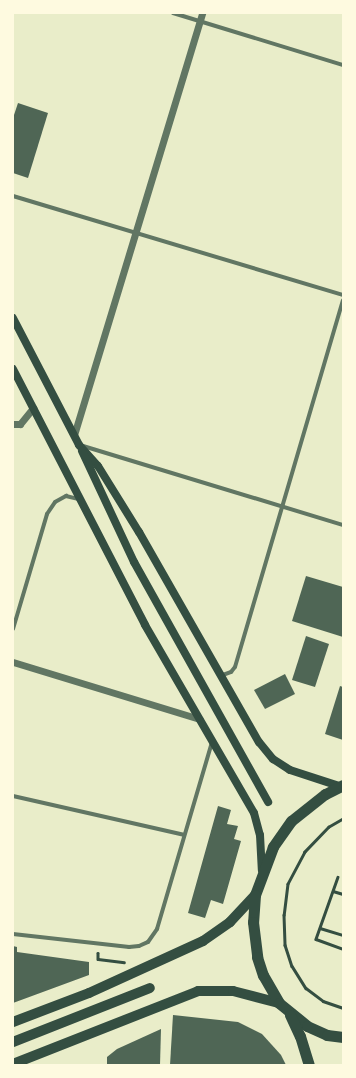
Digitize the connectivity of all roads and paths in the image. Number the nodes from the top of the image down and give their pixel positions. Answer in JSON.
{"nodes":[{"id":1,"x":173,"y":13,"type":"edge"},
{"id":2,"x":202,"y":13,"type":"edge"},
{"id":3,"x":200,"y":21,"type":"junction"},
{"id":4,"x":343,"y":65,"type":"edge"},
{"id":5,"x":13,"y":196,"type":"edge"},
{"id":6,"x":136,"y":232,"type":"junction"},
{"id":7,"x":343,"y":295,"type":"edge"},
{"id":8,"x":343,"y":301,"type":"edge"},
{"id":9,"x":13,"y":318,"type":"edge"},
{"id":10,"x":13,"y":369,"type":"edge"},
{"id":11,"x":33,"y":408,"type":"junction"},
{"id":12,"x":13,"y":424,"type":"edge"},
{"id":13,"x":74,"y":435,"type":"junction"},
{"id":14,"x":79,"y":445,"type":"junction"},
{"id":15,"x":79,"y":500,"type":"junction"},
{"id":16,"x":281,"y":506,"type":"junction"},
{"id":17,"x":343,"y":525,"type":"edge"},
{"id":18,"x":13,"y":629,"type":"edge"},
{"id":19,"x":13,"y":662,"type":"edge"},
{"id":20,"x":220,"y":676,"type":"junction"},
{"id":21,"x":200,"y":719,"type":"junction"},
{"id":22,"x":212,"y":740,"type":"junction"},
{"id":23,"x":341,"y":785,"type":"edge"},
{"id":24,"x":13,"y":796,"type":"edge"},
{"id":25,"x":268,"y":802,"type":"dead end"},
{"id":26,"x":343,"y":819,"type":"edge"},
{"id":27,"x":184,"y":835,"type":"junction"},
{"id":28,"x":262,"y":870,"type":"junction"},
{"id":29,"x":338,"y":877,"type":"dead end"},
{"id":30,"x":334,"y":891,"type":"junction"},
{"id":31,"x":343,"y":894,"type":"edge"},
{"id":32,"x":255,"y":895,"type":"junction"},
{"id":33,"x":320,"y":928,"type":"junction"},
{"id":34,"x":13,"y":934,"type":"edge"},
{"id":35,"x":343,"y":935,"type":"edge"},
{"id":36,"x":99,"y":943,"type":"junction"},
{"id":37,"x":343,"y":949,"type":"edge"},
{"id":38,"x":131,"y":963,"type":"dead end"},
{"id":39,"x":150,"y":988,"type":"dead end"},
{"id":40,"x":279,"y":1003,"type":"junction"},
{"id":41,"x":343,"y":1008,"type":"edge"},
{"id":42,"x":289,"y":1013,"type":"junction"},
{"id":43,"x":13,"y":1022,"type":"edge"},
{"id":44,"x":343,"y":1037,"type":"edge"},
{"id":45,"x":13,"y":1042,"type":"edge"},
{"id":46,"x":13,"y":1064,"type":"edge"},
{"id":47,"x":309,"y":1065,"type":"edge"}],
"edges":[{"from":1,"to":3,"type":"street"},
{"from":2,"to":3,"type":"street"},
{"from":3,"to":4,"type":"street"},
{"from":3,"to":6,"type":"street"},
{"from":5,"to":6,"type":"street"},
{"from":6,"to":7,"type":"street"},
{"from":6,"to":13,"type":"street"},
{"from":8,"to":16,"type":"street"},
{"from":9,"to":13,"type":"main road"},
{"from":10,"to":11,"type":"main road"},
{"from":11,"to":12,"type":"street"},
{"from":11,"to":15,"type":"main road"},
{"from":13,"to":14,"type":"main road"},
{"from":14,"to":16,"type":"street"},
{"from":14,"to":20,"type":"main road"},
{"from":14,"to":25,"type":"main road"},
{"from":15,"to":18,"type":"street"},
{"from":15,"to":21,"type":"main road"},
{"from":16,"to":17,"type":"street"},
{"from":16,"to":20,"type":"street"},
{"from":19,"to":21,"type":"street"},
{"from":20,"to":23,"type":"main road"},
{"from":21,"to":22,"type":"main road"},
{"from":22,"to":27,"type":"street"},
{"from":22,"to":28,"type":"main road"},
{"from":23,"to":28,"type":"highway"},
{"from":24,"to":27,"type":"street"},
{"from":26,"to":41,"type":"path"},
{"from":27,"to":36,"type":"street"},
{"from":28,"to":32,"type":"highway"},
{"from":29,"to":30,"type":"path"},
{"from":30,"to":31,"type":"path"},
{"from":30,"to":33,"type":"path"},
{"from":32,"to":40,"type":"highway"},
{"from":32,"to":43,"type":"main road"},
{"from":33,"to":35,"type":"path"},
{"from":33,"to":37,"type":"path"},
{"from":34,"to":36,"type":"street"},
{"from":36,"to":38,"type":"path"},
{"from":39,"to":45,"type":"main road"},
{"from":40,"to":42,"type":"highway"},
{"from":40,"to":46,"type":"main road"},
{"from":42,"to":44,"type":"highway"},
{"from":42,"to":47,"type":"highway"}]}
